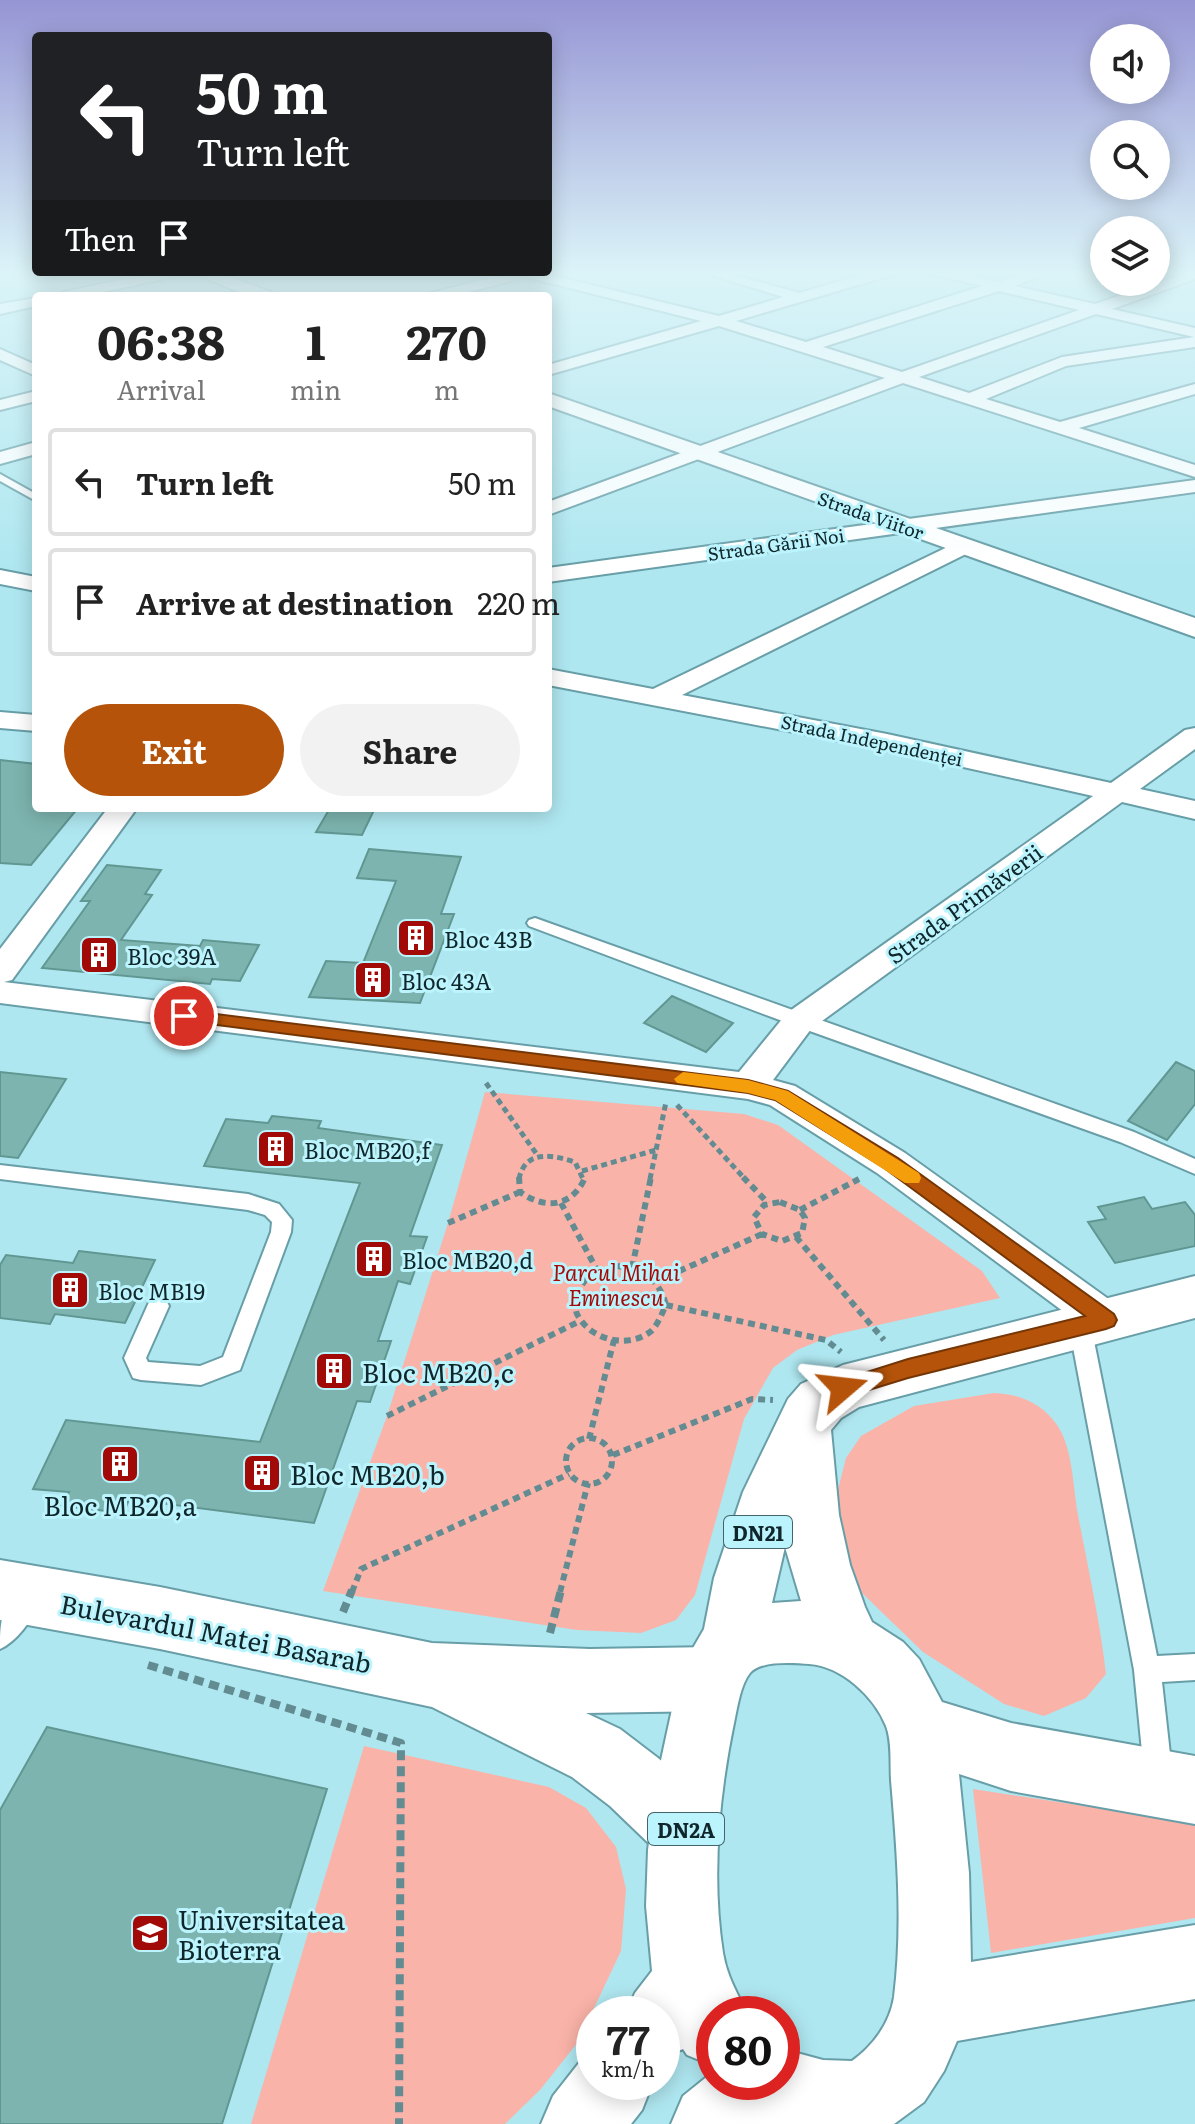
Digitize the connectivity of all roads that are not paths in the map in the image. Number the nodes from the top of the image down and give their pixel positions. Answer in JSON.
{"nodes":[{"id":1,"x":873,"y":369,"type":"edge"},
{"id":2,"x":930,"y":369,"type":"edge"},
{"id":3,"x":1044,"y":369,"type":"edge"},
{"id":4,"x":903,"y":379,"type":"junction"},
{"id":5,"x":1195,"y":389,"type":"edge"},
{"id":6,"x":32,"y":397,"type":"edge"},
{"id":7,"x":552,"y":400,"type":"edge"},
{"id":8,"x":967,"y":400,"type":"junction"},
{"id":9,"x":0,"y":405,"type":"edge"},
{"id":10,"x":1059,"y":428,"type":"junction"},
{"id":11,"x":32,"y":449,"type":"edge"},
{"id":12,"x":697,"y":453,"type":"junction"},
{"id":13,"x":0,"y":458,"type":"edge"},
{"id":14,"x":1194,"y":473,"type":"edge"},
{"id":15,"x":0,"y":477,"type":"edge"},
{"id":16,"x":32,"y":496,"type":"edge"},
{"id":17,"x":552,"y":507,"type":"edge"},
{"id":18,"x":905,"y":527,"type":"junction"},
{"id":19,"x":962,"y":547,"type":"junction"},
{"id":20,"x":552,"y":574,"type":"edge"},
{"id":21,"x":0,"y":577,"type":"edge"},
{"id":22,"x":32,"y":583,"type":"edge"},
{"id":23,"x":1195,"y":628,"type":"edge"},
{"id":24,"x":552,"y":678,"type":"edge"},
{"id":25,"x":658,"y":697,"type":"junction"},
{"id":26,"x":0,"y":720,"type":"edge"},
{"id":27,"x":32,"y":723,"type":"edge"},
{"id":28,"x":1195,"y":736,"type":"edge"},
{"id":29,"x":1117,"y":793,"type":"junction"},
{"id":30,"x":1195,"y":810,"type":"edge"},
{"id":31,"x":120,"y":812,"type":"edge"},
{"id":32,"x":535,"y":923,"type":"dead end"},
{"id":33,"x":0,"y":972,"type":"edge"},
{"id":34,"x":0,"y":992,"type":"edge"},
{"id":35,"x":799,"y":1021,"type":"junction"},
{"id":36,"x":748,"y":1086,"type":"junction"},
{"id":37,"x":1195,"y":1167,"type":"edge"},
{"id":38,"x":0,"y":1172,"type":"edge"},
{"id":39,"x":1195,"y":1297,"type":"edge"},
{"id":40,"x":158,"y":1306,"type":"dead end"},
{"id":41,"x":1093,"y":1323,"type":"junction"},
{"id":42,"x":812,"y":1414,"type":"junction"},
{"id":43,"x":11,"y":1607,"type":"edge"},
{"id":44,"x":848,"y":1641,"type":"junction"},
{"id":45,"x":723,"y":1662,"type":"junction"},
{"id":46,"x":1195,"y":1667,"type":"edge"},
{"id":47,"x":1147,"y":1670,"type":"junction"},
{"id":48,"x":432,"y":1675,"type":"junction"},
{"id":49,"x":920,"y":1728,"type":"junction"},
{"id":50,"x":1177,"y":1787,"type":"edge"},
{"id":51,"x":686,"y":1830,"type":"junction"},
{"id":52,"x":1195,"y":1962,"type":"edge"},
{"id":53,"x":931,"y":2007,"type":"junction"},
{"id":54,"x":690,"y":2009,"type":"edge"},
{"id":55,"x":802,"y":2097,"type":"edge"},
{"id":56,"x":600,"y":2100,"type":"edge"},
{"id":57,"x":581,"y":2124,"type":"edge"},
{"id":58,"x":711,"y":2124,"type":"edge"}],
"edges":[{"from":1,"to":4,"type":"street"},
{"from":2,"to":4,"type":"street"},
{"from":3,"to":8,"type":"street"},
{"from":4,"to":8,"type":"street"},
{"from":4,"to":12,"type":"street"},
{"from":5,"to":10,"type":"street"},
{"from":6,"to":9,"type":"street"},
{"from":7,"to":12,"type":"main road","name":"Strada Viitor"},
{"from":8,"to":10,"type":"street"},
{"from":10,"to":14,"type":"street"},
{"from":11,"to":13,"type":"street"},
{"from":12,"to":17,"type":"street"},
{"from":12,"to":18,"type":"main road","name":"Strada Viitor"},
{"from":14,"to":18,"type":"street","name":"Strada Gării Noi"},
{"from":15,"to":16,"type":"lane"},
{"from":18,"to":19,"type":"main road","name":"Strada Viitor"},
{"from":18,"to":20,"type":"street","name":"Strada Gării Noi"},
{"from":19,"to":23,"type":"main road","name":"Strada Viitor"},
{"from":19,"to":25,"type":"street"},
{"from":21,"to":22,"type":"street"},
{"from":24,"to":25,"type":"street","name":"Strada Independenței"},
{"from":25,"to":29,"type":"street","name":"Strada Independenței"},
{"from":26,"to":27,"type":"street"},
{"from":28,"to":29,"type":"street","name":"Strada Primăverii"},
{"from":29,"to":30,"type":"street","name":"Strada Independenței"},
{"from":29,"to":35,"type":"street","name":"Strada Primăverii"},
{"from":31,"to":33,"type":"street"},
{"from":32,"to":35,"type":"lane"},
{"from":34,"to":36,"type":"street"},
{"from":35,"to":36,"type":"street","name":"Strada Primăverii"},
{"from":35,"to":37,"type":"lane"},
{"from":36,"to":41,"type":"street"},
{"from":38,"to":40,"type":"lane"},
{"from":39,"to":41,"type":"main road"},
{"from":41,"to":42,"type":"main road"},
{"from":41,"to":47,"type":"lane"},
{"from":42,"to":44,"type":"main road","number":"DN21"},
{"from":42,"to":45,"type":"main road","number":"DN21"},
{"from":43,"to":48,"type":"main road","name":"Bulevardul Matei Basarab"},
{"from":44,"to":45,"type":"main road","name":"Bulevardul Matei Basarab"},
{"from":44,"to":49,"type":"main road"},
{"from":45,"to":48,"type":"main road","name":"Bulevardul Matei Basarab"},
{"from":45,"to":51,"type":"main road","number":"DN2A"},
{"from":46,"to":47,"type":"lane"},
{"from":47,"to":50,"type":"lane"},
{"from":48,"to":51,"type":"main road","name":"Bulevardul Matei Basarab"},
{"from":49,"to":50,"type":"main road"},
{"from":49,"to":53,"type":"main road"},
{"from":51,"to":54,"type":"main road","number":"DN2A"},
{"from":52,"to":53,"type":"main road"},
{"from":53,"to":55,"type":"main road"},
{"from":55,"to":58,"type":"main road"},
{"from":56,"to":57,"type":"main road"}]}
